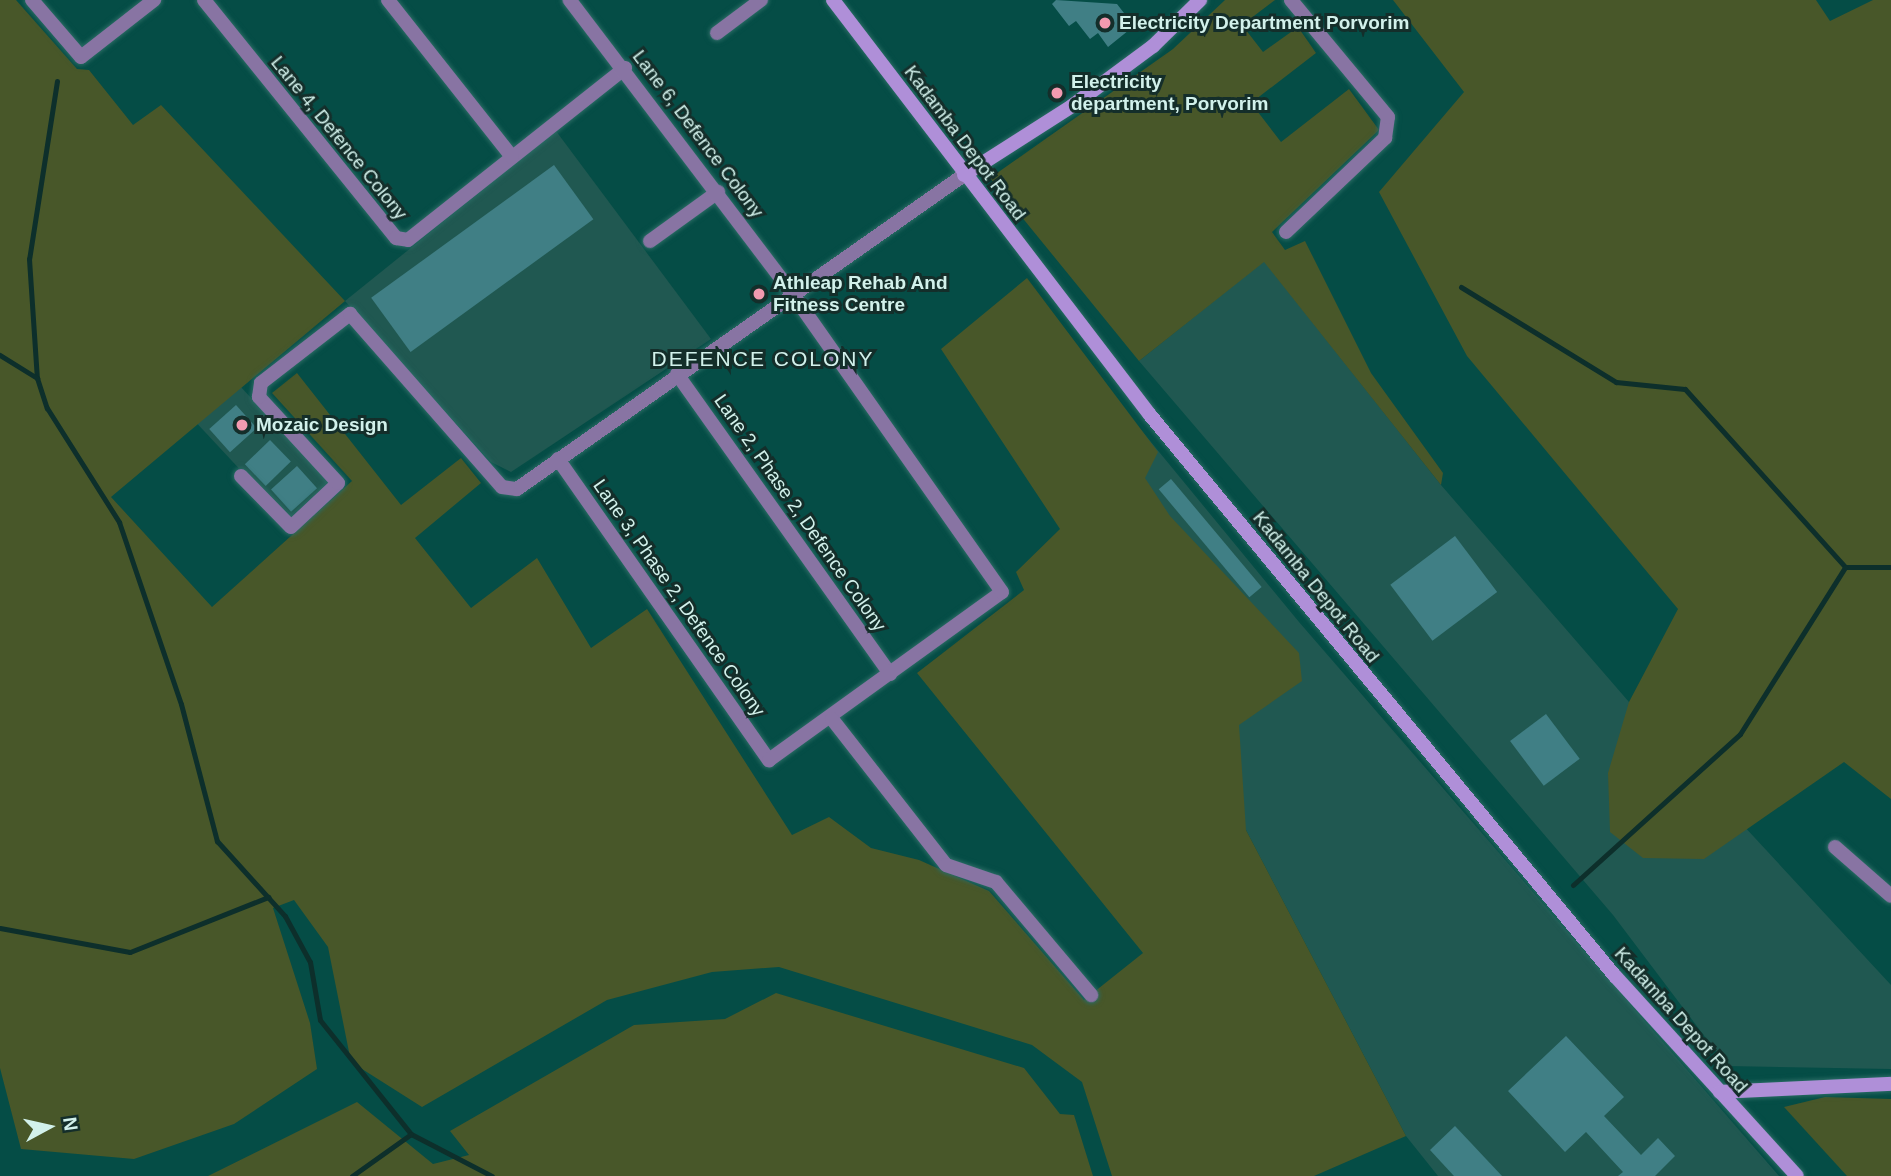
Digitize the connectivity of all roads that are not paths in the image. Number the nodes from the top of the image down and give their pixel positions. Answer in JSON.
{"nodes":[{"id":1,"x":32,"y":0,"type":"edge"},
{"id":2,"x":153,"y":0,"type":"edge"},
{"id":3,"x":204,"y":0,"type":"edge"},
{"id":4,"x":388,"y":0,"type":"edge"},
{"id":5,"x":570,"y":0,"type":"edge"},
{"id":6,"x":761,"y":0,"type":"edge"},
{"id":7,"x":832,"y":0,"type":"edge"},
{"id":8,"x":1200,"y":0,"type":"edge"},
{"id":9,"x":1291,"y":0,"type":"edge"},
{"id":10,"x":717,"y":33,"type":"dead end"},
{"id":11,"x":625,"y":68,"type":"junction"},
{"id":12,"x":512,"y":157,"type":"junction"},
{"id":13,"x":964,"y":175,"type":"junction"},
{"id":14,"x":718,"y":192,"type":"junction"},
{"id":15,"x":1286,"y":232,"type":"dead end"},
{"id":16,"x":650,"y":241,"type":"dead end"},
{"id":17,"x":793,"y":293,"type":"junction"},
{"id":18,"x":677,"y":374,"type":"junction"},
{"id":19,"x":558,"y":459,"type":"junction"},
{"id":20,"x":241,"y":476,"type":"dead end"},
{"id":21,"x":890,"y":674,"type":"junction"},
{"id":22,"x":832,"y":719,"type":"junction"},
{"id":23,"x":1835,"y":847,"type":"dead end"},
{"id":24,"x":1891,"y":896,"type":"edge"},
{"id":25,"x":1091,"y":995,"type":"dead end"},
{"id":26,"x":1891,"y":1084,"type":"edge"},
{"id":27,"x":1720,"y":1092,"type":"junction"},
{"id":28,"x":1797,"y":1176,"type":"edge"}],
"edges":[{"from":1,"to":2,"type":"street"},
{"from":3,"to":12,"type":"street","name":"Lane 4, Defence Colony"},
{"from":4,"to":12,"type":"street"},
{"from":5,"to":11,"type":"street","name":"Lane 6, Defence Colony"},
{"from":6,"to":10,"type":"street"},
{"from":7,"to":13,"type":"street","name":"Kadamba Depot Road"},
{"from":8,"to":13,"type":"street"},
{"from":9,"to":15,"type":"street"},
{"from":11,"to":12,"type":"street","name":"Lane 4, Defence Colony"},
{"from":11,"to":14,"type":"street","name":"Lane 6, Defence Colony"},
{"from":13,"to":17,"type":"street"},
{"from":13,"to":27,"type":"street","name":"Kadamba Depot Road"},
{"from":14,"to":16,"type":"street"},
{"from":14,"to":17,"type":"street","name":"Lane 6, Defence Colony"},
{"from":17,"to":18,"type":"street"},
{"from":17,"to":21,"type":"street","name":"Lane 6, Defence Colony"},
{"from":18,"to":19,"type":"street"},
{"from":18,"to":21,"type":"street","name":"Lane 2, Phase 2, Defence Colony"},
{"from":19,"to":20,"type":"street"},
{"from":19,"to":22,"type":"street","name":"Lane 3, Phase 2, Defence Colony"},
{"from":21,"to":22,"type":"street"},
{"from":22,"to":25,"type":"street"},
{"from":23,"to":24,"type":"street"},
{"from":26,"to":27,"type":"street"},
{"from":27,"to":28,"type":"street","name":"Kadamba Depot Road"}]}
